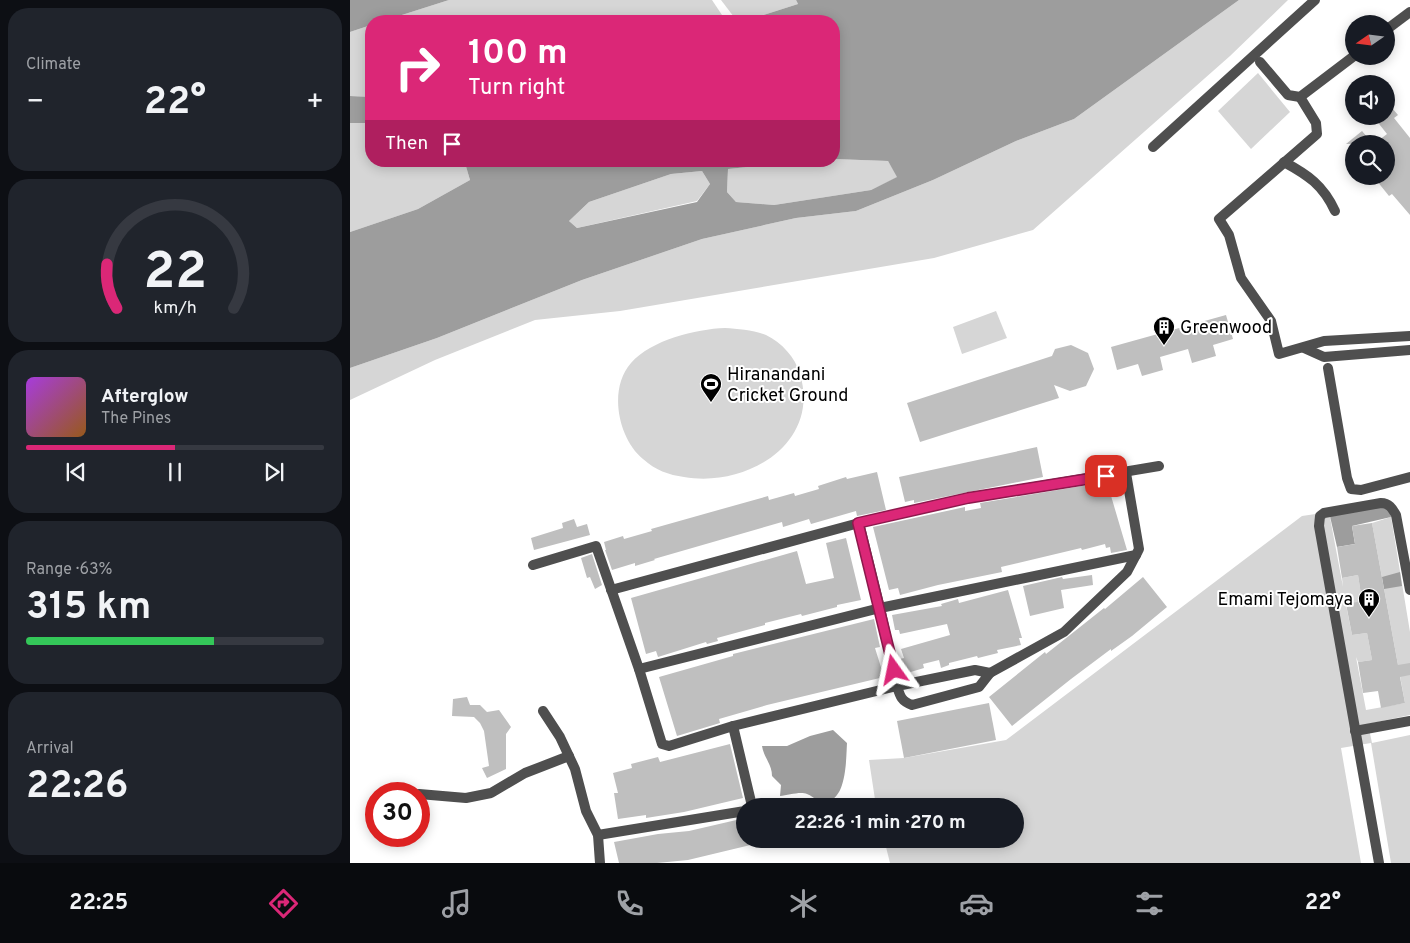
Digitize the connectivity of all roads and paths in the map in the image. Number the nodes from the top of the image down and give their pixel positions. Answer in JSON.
{"nodes":[{"id":1,"x":1315,"y":0,"type":"edge"},
{"id":2,"x":1410,"y":12,"type":"edge"},
{"id":3,"x":1395,"y":23,"type":"edge"},
{"id":4,"x":1260,"y":62,"type":"dead end"},
{"id":5,"x":1345,"y":63,"type":"edge"},
{"id":6,"x":1300,"y":97,"type":"junction"},
{"id":7,"x":1153,"y":147,"type":"dead end"},
{"id":8,"x":1284,"y":162,"type":"junction"},
{"id":9,"x":1335,"y":211,"type":"dead end"},
{"id":10,"x":1410,"y":336,"type":"edge"},
{"id":11,"x":1304,"y":348,"type":"junction"},
{"id":12,"x":1410,"y":350,"type":"edge"},
{"id":13,"x":1328,"y":368,"type":"dead end"},
{"id":14,"x":1159,"y":466,"type":"dead end"},
{"id":15,"x":1126,"y":473,"type":"junction"},
{"id":16,"x":1410,"y":477,"type":"edge"},
{"id":17,"x":858,"y":523,"type":"junction"},
{"id":18,"x":1136,"y":555,"type":"junction"},
{"id":19,"x":533,"y":565,"type":"dead end"},
{"id":20,"x":611,"y":590,"type":"junction"},
{"id":21,"x":1410,"y":590,"type":"edge"},
{"id":22,"x":880,"y":608,"type":"junction"},
{"id":23,"x":639,"y":668,"type":"junction"},
{"id":24,"x":990,"y":673,"type":"junction"},
{"id":25,"x":897,"y":686,"type":"junction"},
{"id":26,"x":543,"y":711,"type":"dead end"},
{"id":27,"x":1410,"y":721,"type":"edge"},
{"id":28,"x":733,"y":726,"type":"junction"},
{"id":29,"x":1355,"y":731,"type":"junction"},
{"id":30,"x":569,"y":756,"type":"junction"},
{"id":31,"x":430,"y":795,"type":"edge"},
{"id":32,"x":750,"y":798,"type":"edge"},
{"id":33,"x":736,"y":812,"type":"edge"},
{"id":34,"x":598,"y":835,"type":"junction"},
{"id":35,"x":600,"y":863,"type":"edge"},
{"id":36,"x":1379,"y":863,"type":"edge"}],
"edges":[{"from":1,"to":7,"type":"street"},
{"from":2,"to":3,"type":"street"},
{"from":4,"to":6,"type":"street"},
{"from":5,"to":6,"type":"street"},
{"from":6,"to":8,"type":"street"},
{"from":8,"to":9,"type":"street"},
{"from":8,"to":11,"type":"street"},
{"from":10,"to":11,"type":"street"},
{"from":11,"to":12,"type":"street"},
{"from":13,"to":16,"type":"street"},
{"from":14,"to":15,"type":"street"},
{"from":15,"to":17,"type":"street"},
{"from":15,"to":18,"type":"street"},
{"from":17,"to":20,"type":"street"},
{"from":17,"to":22,"type":"street"},
{"from":18,"to":22,"type":"street"},
{"from":18,"to":24,"type":"street"},
{"from":19,"to":20,"type":"street"},
{"from":20,"to":23,"type":"street"},
{"from":21,"to":29,"type":"street"},
{"from":22,"to":23,"type":"street"},
{"from":22,"to":25,"type":"street"},
{"from":23,"to":28,"type":"street"},
{"from":24,"to":25,"type":"street"},
{"from":24,"to":25,"type":"street"},
{"from":25,"to":28,"type":"street"},
{"from":26,"to":30,"type":"street"},
{"from":27,"to":29,"type":"street"},
{"from":28,"to":32,"type":"street"},
{"from":29,"to":36,"type":"street"},
{"from":30,"to":31,"type":"street"},
{"from":30,"to":34,"type":"street"},
{"from":33,"to":34,"type":"street"},
{"from":34,"to":35,"type":"street"}]}
